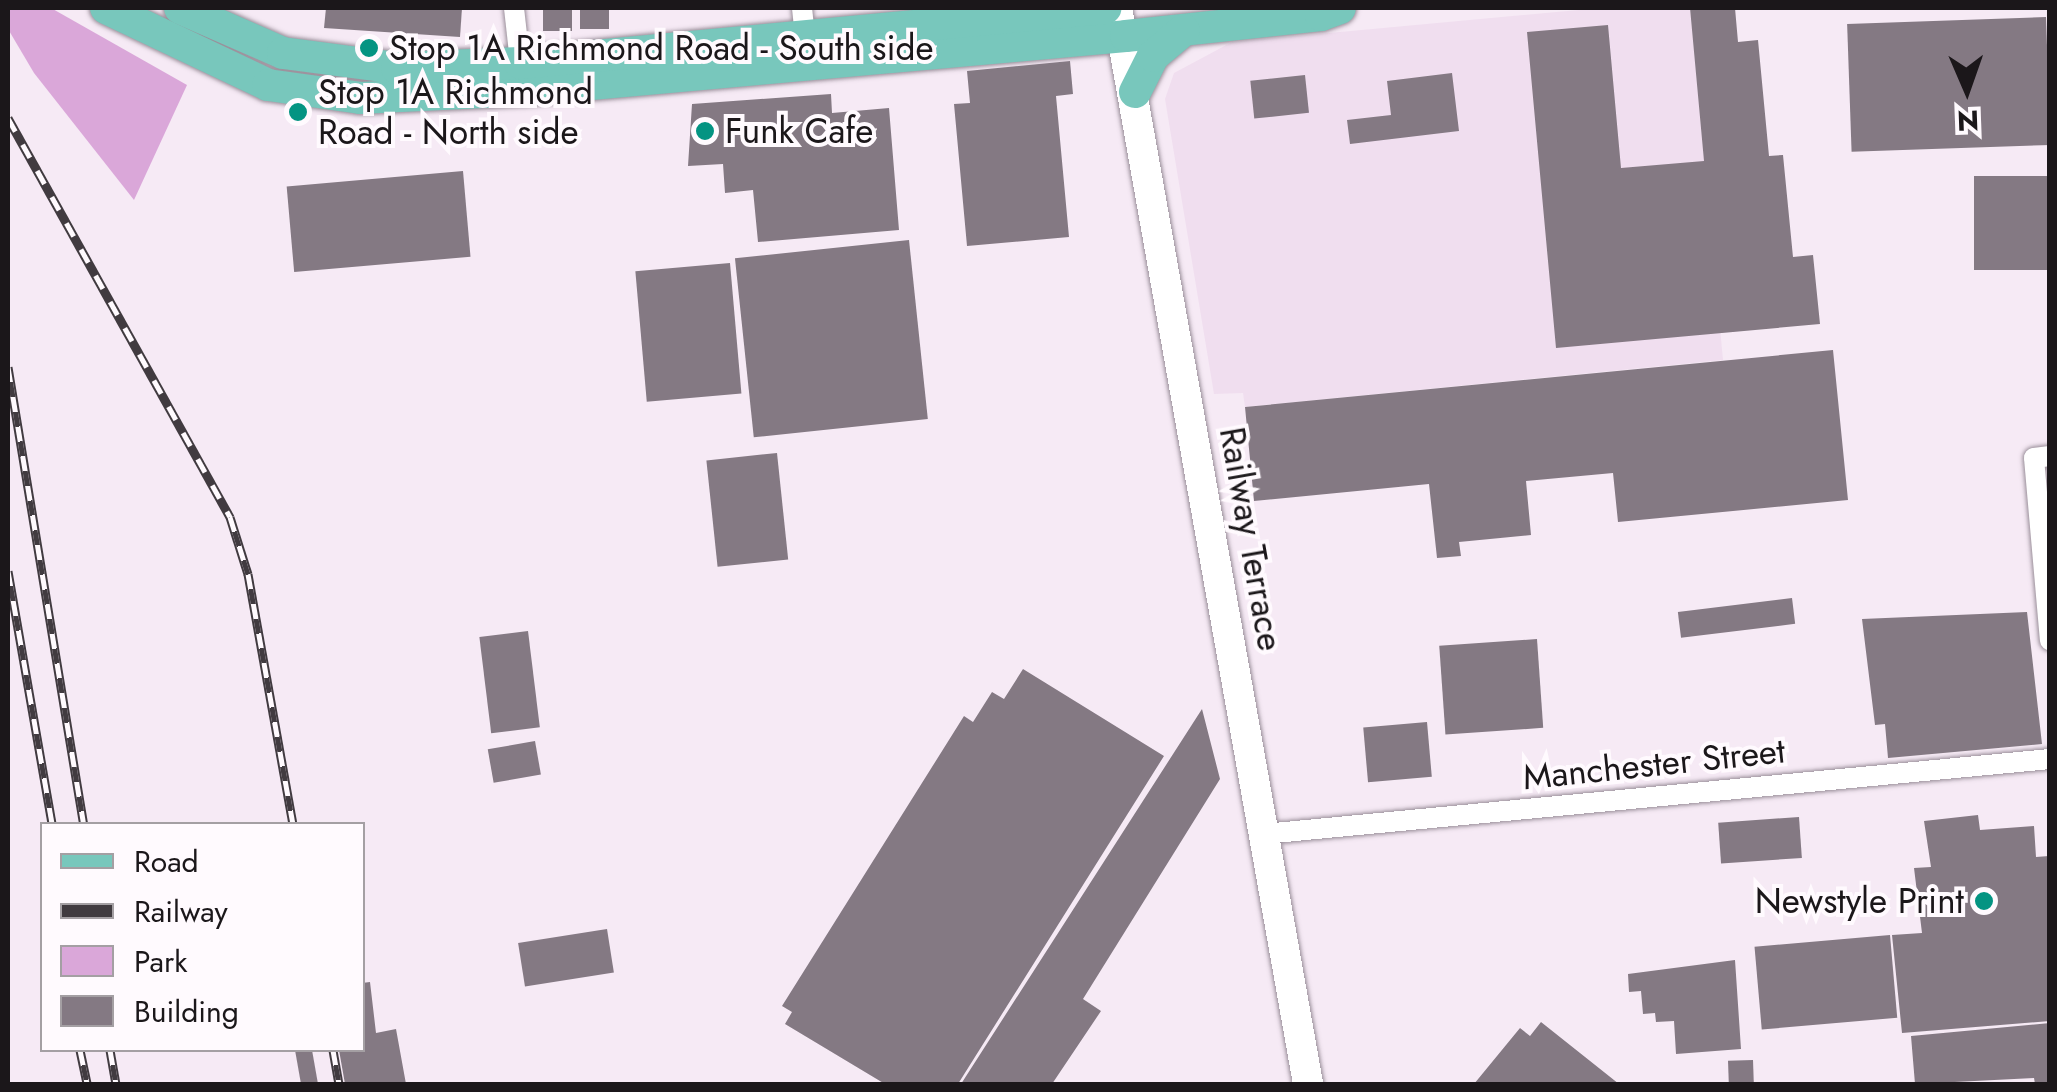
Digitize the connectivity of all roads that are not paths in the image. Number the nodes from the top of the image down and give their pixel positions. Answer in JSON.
{"nodes":[{"id":1,"x":106,"y":8,"type":"edge"},
{"id":2,"x":180,"y":8,"type":"edge"},
{"id":3,"x":514,"y":8,"type":"edge"},
{"id":4,"x":1105,"y":8,"type":"edge"},
{"id":5,"x":1340,"y":8,"type":"edge"},
{"id":6,"x":235,"y":18,"type":"edge"},
{"id":7,"x":1075,"y":19,"type":"edge"},
{"id":8,"x":1122,"y":22,"type":"edge"},
{"id":9,"x":1184,"y":30,"type":"junction"},
{"id":10,"x":805,"y":35,"type":"edge"},
{"id":11,"x":216,"y":62,"type":"junction"},
{"id":12,"x":522,"y":76,"type":"junction"},
{"id":13,"x":1134,"y":86,"type":"junction"},
{"id":14,"x":2042,"y":457,"type":"edge"},
{"id":15,"x":2050,"y":640,"type":"edge"},
{"id":16,"x":2050,"y":758,"type":"edge"},
{"id":17,"x":1264,"y":834,"type":"junction"},
{"id":18,"x":1308,"y":1084,"type":"edge"}],
"edges":[{"from":1,"to":11,"type":"main road"},
{"from":2,"to":6,"type":"main road"},
{"from":3,"to":12,"type":"street"},
{"from":4,"to":7,"type":"main road"},
{"from":5,"to":9,"type":"main road"},
{"from":6,"to":11,"type":"main road"},
{"from":6,"to":12,"type":"main road"},
{"from":7,"to":8,"type":"main road"},
{"from":7,"to":10,"type":"main road"},
{"from":7,"to":13,"type":"main road"},
{"from":8,"to":9,"type":"main road"},
{"from":8,"to":13,"type":"main road","name":"Railway Terrace"},
{"from":9,"to":13,"type":"main road"},
{"from":10,"to":12,"type":"main road"},
{"from":11,"to":12,"type":"main road"},
{"from":13,"to":17,"type":"main road","name":"Railway Terrace"},
{"from":14,"to":15,"type":"street"},
{"from":16,"to":17,"type":"street","name":"Manchester Street"},
{"from":17,"to":18,"type":"main road","name":"Railway Terrace"}]}
